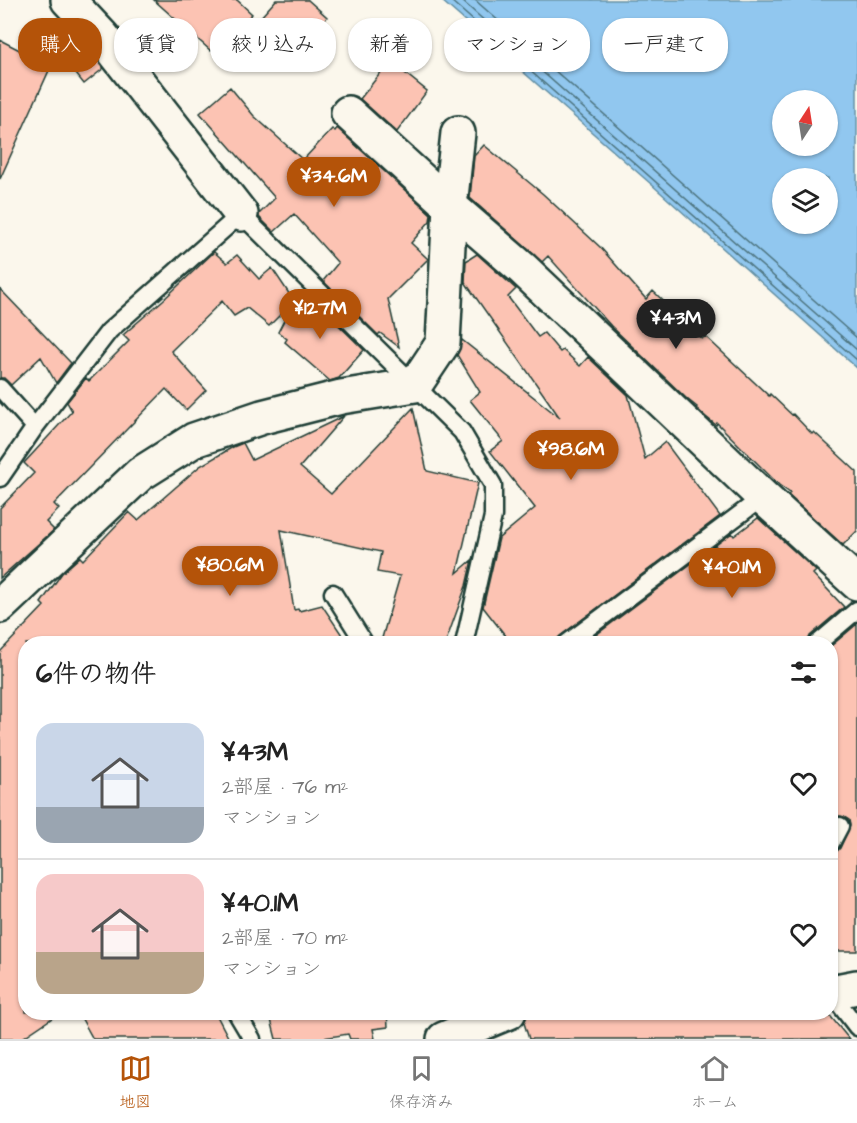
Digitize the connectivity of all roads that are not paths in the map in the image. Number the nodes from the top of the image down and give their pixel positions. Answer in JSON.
{"nodes":[{"id":1,"x":68,"y":0,"type":"edge"},
{"id":2,"x":348,"y":113,"type":"dead end"},
{"id":3,"x":458,"y":133,"type":"dead end"},
{"id":4,"x":450,"y":206,"type":"junction"},
{"id":5,"x":241,"y":214,"type":"junction"},
{"id":6,"x":415,"y":385,"type":"junction"},
{"id":7,"x":0,"y":388,"type":"edge"},
{"id":8,"x":35,"y":427,"type":"junction"},
{"id":9,"x":0,"y":478,"type":"edge"},
{"id":10,"x":763,"y":497,"type":"junction"},
{"id":11,"x":857,"y":583,"type":"edge"},
{"id":12,"x":333,"y":592,"type":"dead end"},
{"id":13,"x":0,"y":606,"type":"edge"},
{"id":14,"x":857,"y":610,"type":"edge"},
{"id":15,"x":360,"y":636,"type":"edge"},
{"id":16,"x":466,"y":636,"type":"edge"},
{"id":17,"x":577,"y":636,"type":"edge"},
{"id":18,"x":826,"y":636,"type":"edge"},
{"id":19,"x":840,"y":826,"type":"dead end"},
{"id":20,"x":838,"y":830,"type":"edge"},
{"id":21,"x":857,"y":987,"type":"edge"},
{"id":22,"x":838,"y":991,"type":"edge"},
{"id":23,"x":838,"y":1001,"type":"edge"},
{"id":24,"x":241,"y":1020,"type":"edge"},
{"id":25,"x":490,"y":1020,"type":"edge"},
{"id":26,"x":857,"y":1027,"type":"edge"},
{"id":27,"x":252,"y":1039,"type":"edge"},
{"id":28,"x":444,"y":1039,"type":"edge"}],
"edges":[{"from":1,"to":5,"type":"street"},
{"from":2,"to":4,"type":"street"},
{"from":3,"to":4,"type":"street"},
{"from":4,"to":6,"type":"street"},
{"from":4,"to":10,"type":"street"},
{"from":5,"to":6,"type":"lane"},
{"from":5,"to":8,"type":"lane"},
{"from":6,"to":13,"type":"street"},
{"from":6,"to":16,"type":"lane"},
{"from":7,"to":8,"type":"lane"},
{"from":8,"to":9,"type":"lane"},
{"from":10,"to":11,"type":"street"},
{"from":10,"to":17,"type":"lane"},
{"from":12,"to":15,"type":"lane"},
{"from":14,"to":18,"type":"lane"},
{"from":19,"to":20,"type":"lane"},
{"from":21,"to":22,"type":"street"},
{"from":23,"to":26,"type":"lane"},
{"from":24,"to":27,"type":"lane"},
{"from":25,"to":28,"type":"street"}]}
